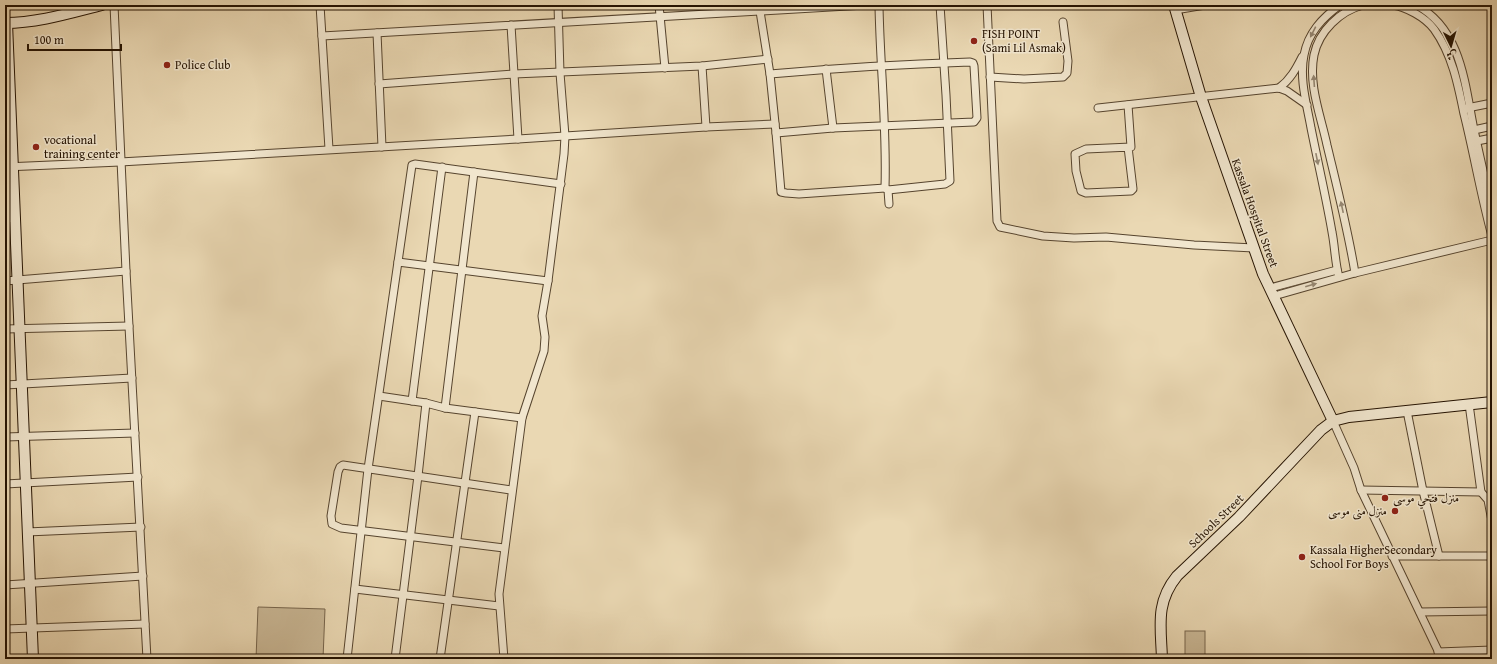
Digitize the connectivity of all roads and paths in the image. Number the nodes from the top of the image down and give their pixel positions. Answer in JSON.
{"nodes":[{"id":1,"x":102,"y":5,"type":"edge"},
{"id":2,"x":114,"y":5,"type":"edge"},
{"id":3,"x":320,"y":5,"type":"edge"},
{"id":4,"x":558,"y":5,"type":"edge"},
{"id":5,"x":659,"y":5,"type":"edge"},
{"id":6,"x":865,"y":5,"type":"edge"},
{"id":7,"x":879,"y":5,"type":"edge"},
{"id":8,"x":940,"y":5,"type":"edge"},
{"id":9,"x":987,"y":5,"type":"edge"},
{"id":10,"x":1205,"y":5,"type":"edge"},
{"id":11,"x":1340,"y":5,"type":"edge"},
{"id":12,"x":1392,"y":5,"type":"edge"},
{"id":13,"x":1416,"y":5,"type":"edge"},
{"id":14,"x":1359,"y":6,"type":"edge"},
{"id":15,"x":760,"y":8,"type":"edge"},
{"id":16,"x":1175,"y":8,"type":"edge"},
{"id":17,"x":661,"y":16,"type":"junction"},
{"id":18,"x":558,"y":22,"type":"junction"},
{"id":19,"x":1063,"y":22,"type":"dead end"},
{"id":20,"x":6,"y":23,"type":"edge"},
{"id":21,"x":511,"y":25,"type":"junction"},
{"id":22,"x":377,"y":33,"type":"junction"},
{"id":23,"x":322,"y":36,"type":"junction"},
{"id":24,"x":1304,"y":56,"type":"junction"},
{"id":25,"x":768,"y":59,"type":"junction"},
{"id":26,"x":944,"y":63,"type":"junction"},
{"id":27,"x":702,"y":66,"type":"junction"},
{"id":28,"x":881,"y":66,"type":"junction"},
{"id":29,"x":665,"y":68,"type":"junction"},
{"id":30,"x":826,"y":69,"type":"junction"},
{"id":31,"x":560,"y":73,"type":"junction"},
{"id":32,"x":514,"y":74,"type":"junction"},
{"id":33,"x":770,"y":74,"type":"junction"},
{"id":34,"x":990,"y":77,"type":"junction"},
{"id":35,"x":1461,"y":83,"type":"junction"},
{"id":36,"x":379,"y":84,"type":"junction"},
{"id":37,"x":7,"y":85,"type":"edge"},
{"id":38,"x":1279,"y":88,"type":"junction"},
{"id":39,"x":1201,"y":97,"type":"junction"},
{"id":40,"x":1492,"y":103,"type":"edge"},
{"id":41,"x":1128,"y":105,"type":"junction"},
{"id":42,"x":1307,"y":105,"type":"junction"},
{"id":43,"x":1098,"y":108,"type":"dead end"},
{"id":44,"x":1467,"y":108,"type":"junction"},
{"id":45,"x":948,"y":123,"type":"junction"},
{"id":46,"x":775,"y":124,"type":"junction"},
{"id":47,"x":885,"y":126,"type":"junction"},
{"id":48,"x":1492,"y":126,"type":"edge"},
{"id":49,"x":706,"y":127,"type":"junction"},
{"id":50,"x":833,"y":128,"type":"junction"},
{"id":51,"x":1474,"y":130,"type":"junction"},
{"id":52,"x":776,"y":133,"type":"junction"},
{"id":53,"x":565,"y":136,"type":"junction"},
{"id":54,"x":1492,"y":138,"type":"edge"},
{"id":55,"x":518,"y":139,"type":"junction"},
{"id":56,"x":1477,"y":141,"type":"junction"},
{"id":57,"x":382,"y":147,"type":"junction"},
{"id":58,"x":1131,"y":147,"type":"junction"},
{"id":59,"x":329,"y":149,"type":"junction"},
{"id":60,"x":120,"y":162,"type":"junction"},
{"id":61,"x":1479,"y":163,"type":"junction"},
{"id":62,"x":9,"y":166,"type":"edge"},
{"id":63,"x":442,"y":167,"type":"junction"},
{"id":64,"x":474,"y":172,"type":"junction"},
{"id":65,"x":560,"y":184,"type":"junction"},
{"id":66,"x":886,"y":189,"type":"junction"},
{"id":67,"x":889,"y":204,"type":"dead end"},
{"id":68,"x":1492,"y":211,"type":"edge"},
{"id":69,"x":10,"y":219,"type":"edge"},
{"id":70,"x":1347,"y":231,"type":"junction"},
{"id":71,"x":1333,"y":233,"type":"junction"},
{"id":72,"x":1492,"y":236,"type":"edge"},
{"id":73,"x":1492,"y":240,"type":"edge"},
{"id":74,"x":1254,"y":248,"type":"junction"},
{"id":75,"x":398,"y":262,"type":"junction"},
{"id":76,"x":430,"y":266,"type":"junction"},
{"id":77,"x":126,"y":270,"type":"junction"},
{"id":78,"x":461,"y":270,"type":"junction"},
{"id":79,"x":1337,"y":270,"type":"junction"},
{"id":80,"x":1355,"y":273,"type":"junction"},
{"id":81,"x":1339,"y":278,"type":"junction"},
{"id":82,"x":18,"y":280,"type":"junction"},
{"id":83,"x":5,"y":281,"type":"edge"},
{"id":84,"x":548,"y":281,"type":"junction"},
{"id":85,"x":1272,"y":292,"type":"junction"},
{"id":86,"x":129,"y":326,"type":"junction"},
{"id":87,"x":20,"y":328,"type":"junction"},
{"id":88,"x":5,"y":329,"type":"edge"},
{"id":89,"x":132,"y":378,"type":"junction"},
{"id":90,"x":22,"y":384,"type":"junction"},
{"id":91,"x":5,"y":385,"type":"edge"},
{"id":92,"x":379,"y":396,"type":"junction"},
{"id":93,"x":412,"y":401,"type":"junction"},
{"id":94,"x":1492,"y":402,"type":"edge"},
{"id":95,"x":426,"y":403,"type":"junction"},
{"id":96,"x":1469,"y":404,"type":"junction"},
{"id":97,"x":445,"y":408,"type":"junction"},
{"id":98,"x":475,"y":412,"type":"junction"},
{"id":99,"x":1407,"y":412,"type":"junction"},
{"id":100,"x":522,"y":418,"type":"junction"},
{"id":101,"x":1333,"y":421,"type":"junction"},
{"id":102,"x":135,"y":433,"type":"junction"},
{"id":103,"x":24,"y":436,"type":"junction"},
{"id":104,"x":5,"y":437,"type":"edge"},
{"id":105,"x":368,"y":469,"type":"junction"},
{"id":106,"x":418,"y":476,"type":"junction"},
{"id":107,"x":138,"y":477,"type":"junction"},
{"id":108,"x":25,"y":483,"type":"junction"},
{"id":109,"x":464,"y":483,"type":"junction"},
{"id":110,"x":5,"y":484,"type":"edge"},
{"id":111,"x":511,"y":490,"type":"junction"},
{"id":112,"x":1361,"y":490,"type":"junction"},
{"id":113,"x":1423,"y":491,"type":"junction"},
{"id":114,"x":1481,"y":492,"type":"junction"},
{"id":115,"x":1490,"y":500,"type":"edge"},
{"id":116,"x":1492,"y":521,"type":"edge"},
{"id":117,"x":141,"y":527,"type":"junction"},
{"id":118,"x":361,"y":530,"type":"junction"},
{"id":119,"x":27,"y":532,"type":"junction"},
{"id":120,"x":410,"y":536,"type":"junction"},
{"id":121,"x":456,"y":543,"type":"junction"},
{"id":122,"x":504,"y":548,"type":"junction"},
{"id":123,"x":1392,"y":556,"type":"junction"},
{"id":124,"x":1439,"y":556,"type":"junction"},
{"id":125,"x":1492,"y":556,"type":"edge"},
{"id":126,"x":143,"y":576,"type":"junction"},
{"id":127,"x":30,"y":584,"type":"junction"},
{"id":128,"x":5,"y":585,"type":"edge"},
{"id":129,"x":355,"y":589,"type":"junction"},
{"id":130,"x":403,"y":595,"type":"junction"},
{"id":131,"x":448,"y":600,"type":"junction"},
{"id":132,"x":500,"y":606,"type":"junction"},
{"id":133,"x":1492,"y":611,"type":"edge"},
{"id":134,"x":1420,"y":612,"type":"junction"},
{"id":135,"x":146,"y":624,"type":"junction"},
{"id":136,"x":32,"y":628,"type":"junction"},
{"id":137,"x":5,"y":629,"type":"edge"},
{"id":138,"x":1492,"y":650,"type":"edge"},
{"id":139,"x":1438,"y":652,"type":"junction"},
{"id":140,"x":33,"y":659,"type":"edge"},
{"id":141,"x":147,"y":659,"type":"edge"},
{"id":142,"x":347,"y":659,"type":"edge"},
{"id":143,"x":395,"y":659,"type":"edge"},
{"id":144,"x":440,"y":659,"type":"edge"},
{"id":145,"x":504,"y":659,"type":"edge"},
{"id":146,"x":1162,"y":659,"type":"edge"},
{"id":147,"x":1442,"y":659,"type":"edge"}],
"edges":[{"from":1,"to":20,"type":"street"},
{"from":2,"to":60,"type":"street"},
{"from":3,"to":23,"type":"street"},
{"from":4,"to":18,"type":"street"},
{"from":5,"to":17,"type":"street"},
{"from":6,"to":15,"type":"street"},
{"from":7,"to":28,"type":"street"},
{"from":8,"to":26,"type":"street"},
{"from":9,"to":34,"type":"street"},
{"from":10,"to":16,"type":"street"},
{"from":11,"to":24,"type":"street","one_way":true},
{"from":12,"to":35,"type":"street"},
{"from":13,"to":35,"type":"street"},
{"from":70,"to":14,"type":"street","one_way":true},
{"from":15,"to":17,"type":"street"},
{"from":15,"to":25,"type":"street"},
{"from":16,"to":39,"type":"street","name":"Kassala Hospital Street"},
{"from":17,"to":18,"type":"street"},
{"from":17,"to":29,"type":"street"},
{"from":18,"to":21,"type":"street"},
{"from":18,"to":31,"type":"street"},
{"from":19,"to":34,"type":"street"},
{"from":20,"to":37,"type":"street"},
{"from":21,"to":22,"type":"street"},
{"from":21,"to":32,"type":"street"},
{"from":22,"to":23,"type":"street"},
{"from":22,"to":36,"type":"street"},
{"from":23,"to":59,"type":"street"},
{"from":24,"to":38,"type":"street"},
{"from":24,"to":42,"type":"street"},
{"from":25,"to":27,"type":"street"},
{"from":25,"to":33,"type":"street"},
{"from":26,"to":28,"type":"street"},
{"from":26,"to":45,"type":"street"},
{"from":26,"to":45,"type":"street"},
{"from":27,"to":29,"type":"street"},
{"from":27,"to":49,"type":"street"},
{"from":28,"to":30,"type":"street"},
{"from":28,"to":47,"type":"street"},
{"from":29,"to":31,"type":"street"},
{"from":30,"to":33,"type":"street"},
{"from":30,"to":50,"type":"street"},
{"from":31,"to":32,"type":"street"},
{"from":31,"to":53,"type":"street"},
{"from":32,"to":36,"type":"street"},
{"from":32,"to":55,"type":"street"},
{"from":33,"to":46,"type":"street"},
{"from":34,"to":74,"type":"street"},
{"from":35,"to":44,"type":"street"},
{"from":36,"to":57,"type":"street"},
{"from":37,"to":62,"type":"street"},
{"from":38,"to":39,"type":"street"},
{"from":38,"to":42,"type":"street"},
{"from":39,"to":41,"type":"street"},
{"from":39,"to":74,"type":"street","name":"Kassala Hospital Street"},
{"from":40,"to":44,"type":"street"},
{"from":41,"to":43,"type":"street"},
{"from":41,"to":58,"type":"street"},
{"from":42,"to":71,"type":"street","one_way":true},
{"from":44,"to":51,"type":"street"},
{"from":44,"to":61,"type":"street"},
{"from":45,"to":47,"type":"street"},
{"from":45,"to":66,"type":"street"},
{"from":46,"to":49,"type":"street"},
{"from":46,"to":52,"type":"street"},
{"from":47,"to":50,"type":"street"},
{"from":47,"to":66,"type":"street"},
{"from":48,"to":51,"type":"street"},
{"from":49,"to":53,"type":"street"},
{"from":50,"to":52,"type":"street"},
{"from":51,"to":56,"type":"street"},
{"from":52,"to":66,"type":"street"},
{"from":53,"to":55,"type":"street"},
{"from":53,"to":65,"type":"street"},
{"from":54,"to":56,"type":"street"},
{"from":55,"to":57,"type":"street"},
{"from":56,"to":61,"type":"street"},
{"from":57,"to":59,"type":"street"},
{"from":58,"to":58,"type":"street"},
{"from":59,"to":60,"type":"street"},
{"from":60,"to":62,"type":"street"},
{"from":60,"to":77,"type":"street"},
{"from":61,"to":68,"type":"street"},
{"from":61,"to":72,"type":"street"},
{"from":62,"to":69,"type":"street"},
{"from":63,"to":64,"type":"street"},
{"from":63,"to":75,"type":"street"},
{"from":63,"to":76,"type":"street"},
{"from":64,"to":65,"type":"street"},
{"from":64,"to":78,"type":"street"},
{"from":65,"to":84,"type":"street"},
{"from":66,"to":67,"type":"street"},
{"from":69,"to":82,"type":"street"},
{"from":70,"to":71,"type":"street"},
{"from":70,"to":80,"type":"street"},
{"from":71,"to":79,"type":"street"},
{"from":73,"to":80,"type":"street"},
{"from":74,"to":85,"type":"street","name":"Kassala Hospital Street"},
{"from":75,"to":76,"type":"street"},
{"from":75,"to":92,"type":"street"},
{"from":76,"to":78,"type":"street"},
{"from":76,"to":93,"type":"street"},
{"from":77,"to":82,"type":"street"},
{"from":77,"to":86,"type":"street"},
{"from":78,"to":84,"type":"street"},
{"from":78,"to":97,"type":"street"},
{"from":79,"to":81,"type":"street"},
{"from":79,"to":85,"type":"street"},
{"from":80,"to":81,"type":"street"},
{"from":85,"to":81,"type":"street","one_way":true},
{"from":82,"to":83,"type":"street"},
{"from":82,"to":87,"type":"street"},
{"from":84,"to":100,"type":"street"},
{"from":85,"to":101,"type":"street","name":"Kassala Hospital Street"},
{"from":86,"to":87,"type":"street"},
{"from":86,"to":89,"type":"street"},
{"from":87,"to":88,"type":"street"},
{"from":87,"to":90,"type":"street"},
{"from":89,"to":90,"type":"street"},
{"from":89,"to":102,"type":"street"},
{"from":90,"to":91,"type":"street"},
{"from":90,"to":103,"type":"street"},
{"from":92,"to":93,"type":"street"},
{"from":92,"to":105,"type":"street"},
{"from":93,"to":95,"type":"street"},
{"from":94,"to":96,"type":"street"},
{"from":95,"to":97,"type":"street"},
{"from":95,"to":106,"type":"street"},
{"from":96,"to":99,"type":"street"},
{"from":96,"to":114,"type":"street"},
{"from":97,"to":98,"type":"street"},
{"from":98,"to":100,"type":"street"},
{"from":98,"to":109,"type":"street"},
{"from":99,"to":101,"type":"street"},
{"from":99,"to":113,"type":"street"},
{"from":100,"to":111,"type":"street"},
{"from":101,"to":112,"type":"street"},
{"from":101,"to":146,"type":"street","name":"Schools Street"},
{"from":102,"to":103,"type":"street"},
{"from":102,"to":107,"type":"street"},
{"from":103,"to":104,"type":"street"},
{"from":103,"to":108,"type":"street"},
{"from":105,"to":106,"type":"street"},
{"from":105,"to":118,"type":"street"},
{"from":105,"to":118,"type":"street"},
{"from":106,"to":109,"type":"street"},
{"from":106,"to":120,"type":"street"},
{"from":107,"to":108,"type":"street"},
{"from":107,"to":117,"type":"street"},
{"from":108,"to":110,"type":"street"},
{"from":108,"to":119,"type":"street"},
{"from":109,"to":111,"type":"street"},
{"from":109,"to":121,"type":"street"},
{"from":111,"to":122,"type":"street"},
{"from":112,"to":113,"type":"street"},
{"from":112,"to":123,"type":"street"},
{"from":113,"to":114,"type":"street"},
{"from":113,"to":124,"type":"street"},
{"from":114,"to":115,"type":"street"},
{"from":115,"to":116,"type":"street"},
{"from":117,"to":119,"type":"street"},
{"from":117,"to":126,"type":"street"},
{"from":118,"to":120,"type":"street"},
{"from":118,"to":129,"type":"street"},
{"from":119,"to":127,"type":"street"},
{"from":120,"to":121,"type":"street"},
{"from":120,"to":130,"type":"street"},
{"from":121,"to":122,"type":"street"},
{"from":121,"to":131,"type":"street"},
{"from":122,"to":132,"type":"street"},
{"from":123,"to":124,"type":"street"},
{"from":123,"to":134,"type":"street"},
{"from":124,"to":125,"type":"street"},
{"from":126,"to":127,"type":"street"},
{"from":126,"to":135,"type":"street"},
{"from":127,"to":128,"type":"street"},
{"from":127,"to":136,"type":"street"},
{"from":129,"to":130,"type":"street"},
{"from":129,"to":142,"type":"street"},
{"from":130,"to":131,"type":"street"},
{"from":130,"to":143,"type":"street"},
{"from":131,"to":132,"type":"street"},
{"from":131,"to":144,"type":"street"},
{"from":132,"to":145,"type":"street"},
{"from":133,"to":134,"type":"street"},
{"from":134,"to":139,"type":"street"},
{"from":135,"to":136,"type":"street"},
{"from":135,"to":141,"type":"street"},
{"from":136,"to":137,"type":"street"},
{"from":136,"to":140,"type":"street"},
{"from":138,"to":139,"type":"street"},
{"from":139,"to":147,"type":"street"}]}
